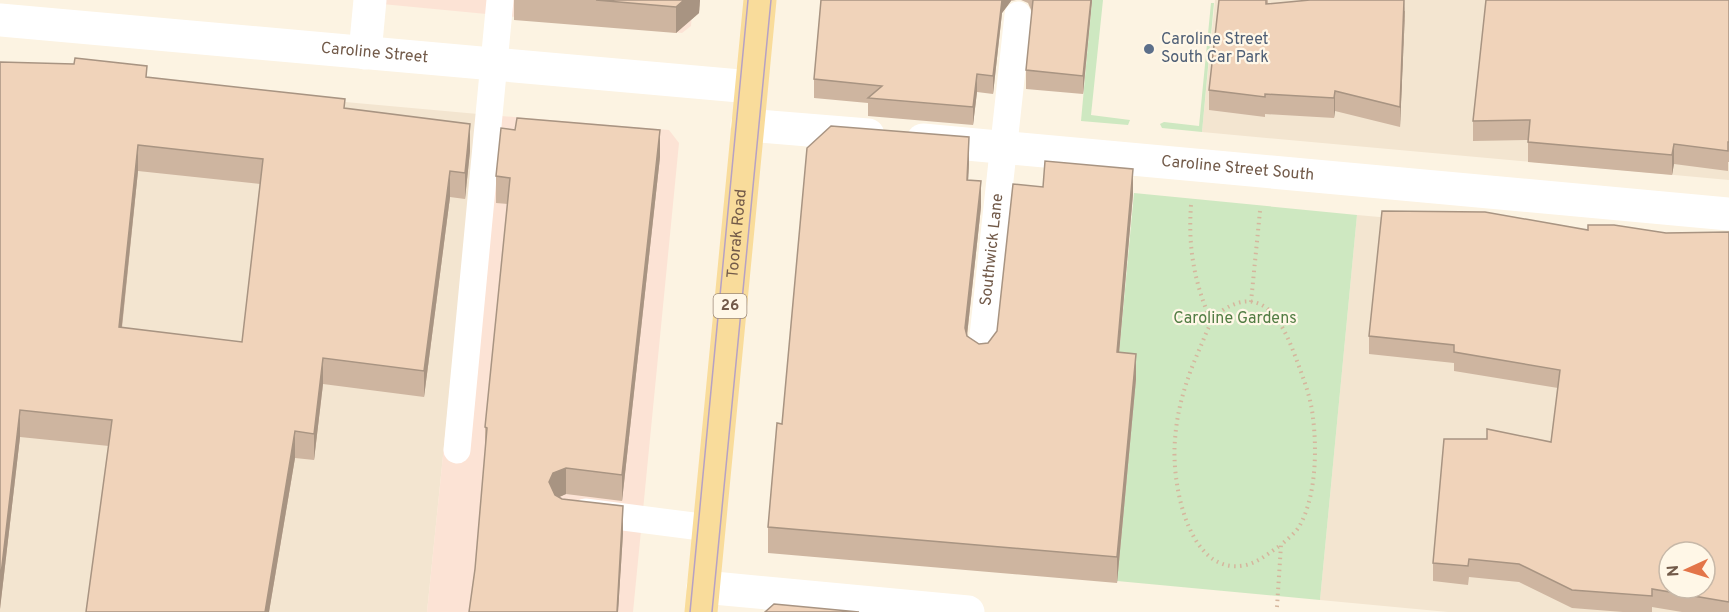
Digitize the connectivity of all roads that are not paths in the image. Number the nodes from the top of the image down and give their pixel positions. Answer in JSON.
{"nodes":[{"id":1,"x":370,"y":0,"type":"edge"},
{"id":2,"x":500,"y":0,"type":"edge"},
{"id":3,"x":760,"y":0,"type":"edge"},
{"id":4,"x":1018,"y":15,"type":"dead end"},
{"id":5,"x":0,"y":20,"type":"edge"},
{"id":6,"x":365,"y":52,"type":"junction"},
{"id":7,"x":493,"y":65,"type":"junction"},
{"id":8,"x":751,"y":87,"type":"junction"},
{"id":9,"x":747,"y":125,"type":"junction"},
{"id":10,"x":1003,"y":146,"type":"junction"},
{"id":11,"x":1729,"y":214,"type":"edge"},
{"id":12,"x":981,"y":354,"type":"edge"},
{"id":13,"x":457,"y":450,"type":"dead end"},
{"id":14,"x":565,"y":510,"type":"edge"},
{"id":15,"x":709,"y":528,"type":"junction"},
{"id":16,"x":702,"y":600,"type":"edge"},
{"id":17,"x":968,"y":612,"type":"edge"}],
"edges":[{"from":1,"to":6,"type":"street"},
{"from":2,"to":7,"type":"lane"},
{"from":3,"to":8,"type":"main road","name":"Toorak Road","number":"26"},
{"from":4,"to":10,"type":"lane","name":"Southwick Lane"},
{"from":5,"to":6,"type":"street","name":"Caroline Street"},
{"from":6,"to":7,"type":"street","name":"Caroline Street"},
{"from":7,"to":8,"type":"street","name":"Caroline Street"},
{"from":7,"to":13,"type":"lane"},
{"from":8,"to":9,"type":"main road","name":"Toorak Road","number":"26"},
{"from":9,"to":10,"type":"street","name":"Caroline Street South"},
{"from":9,"to":15,"type":"main road","name":"Toorak Road","number":"26"},
{"from":10,"to":11,"type":"street","name":"Caroline Street South"},
{"from":10,"to":12,"type":"lane","name":"Southwick Lane"},
{"from":14,"to":15,"type":"lane"},
{"from":15,"to":16,"type":"main road","name":"Toorak Road","number":"26"},
{"from":16,"to":17,"type":"street"}]}
